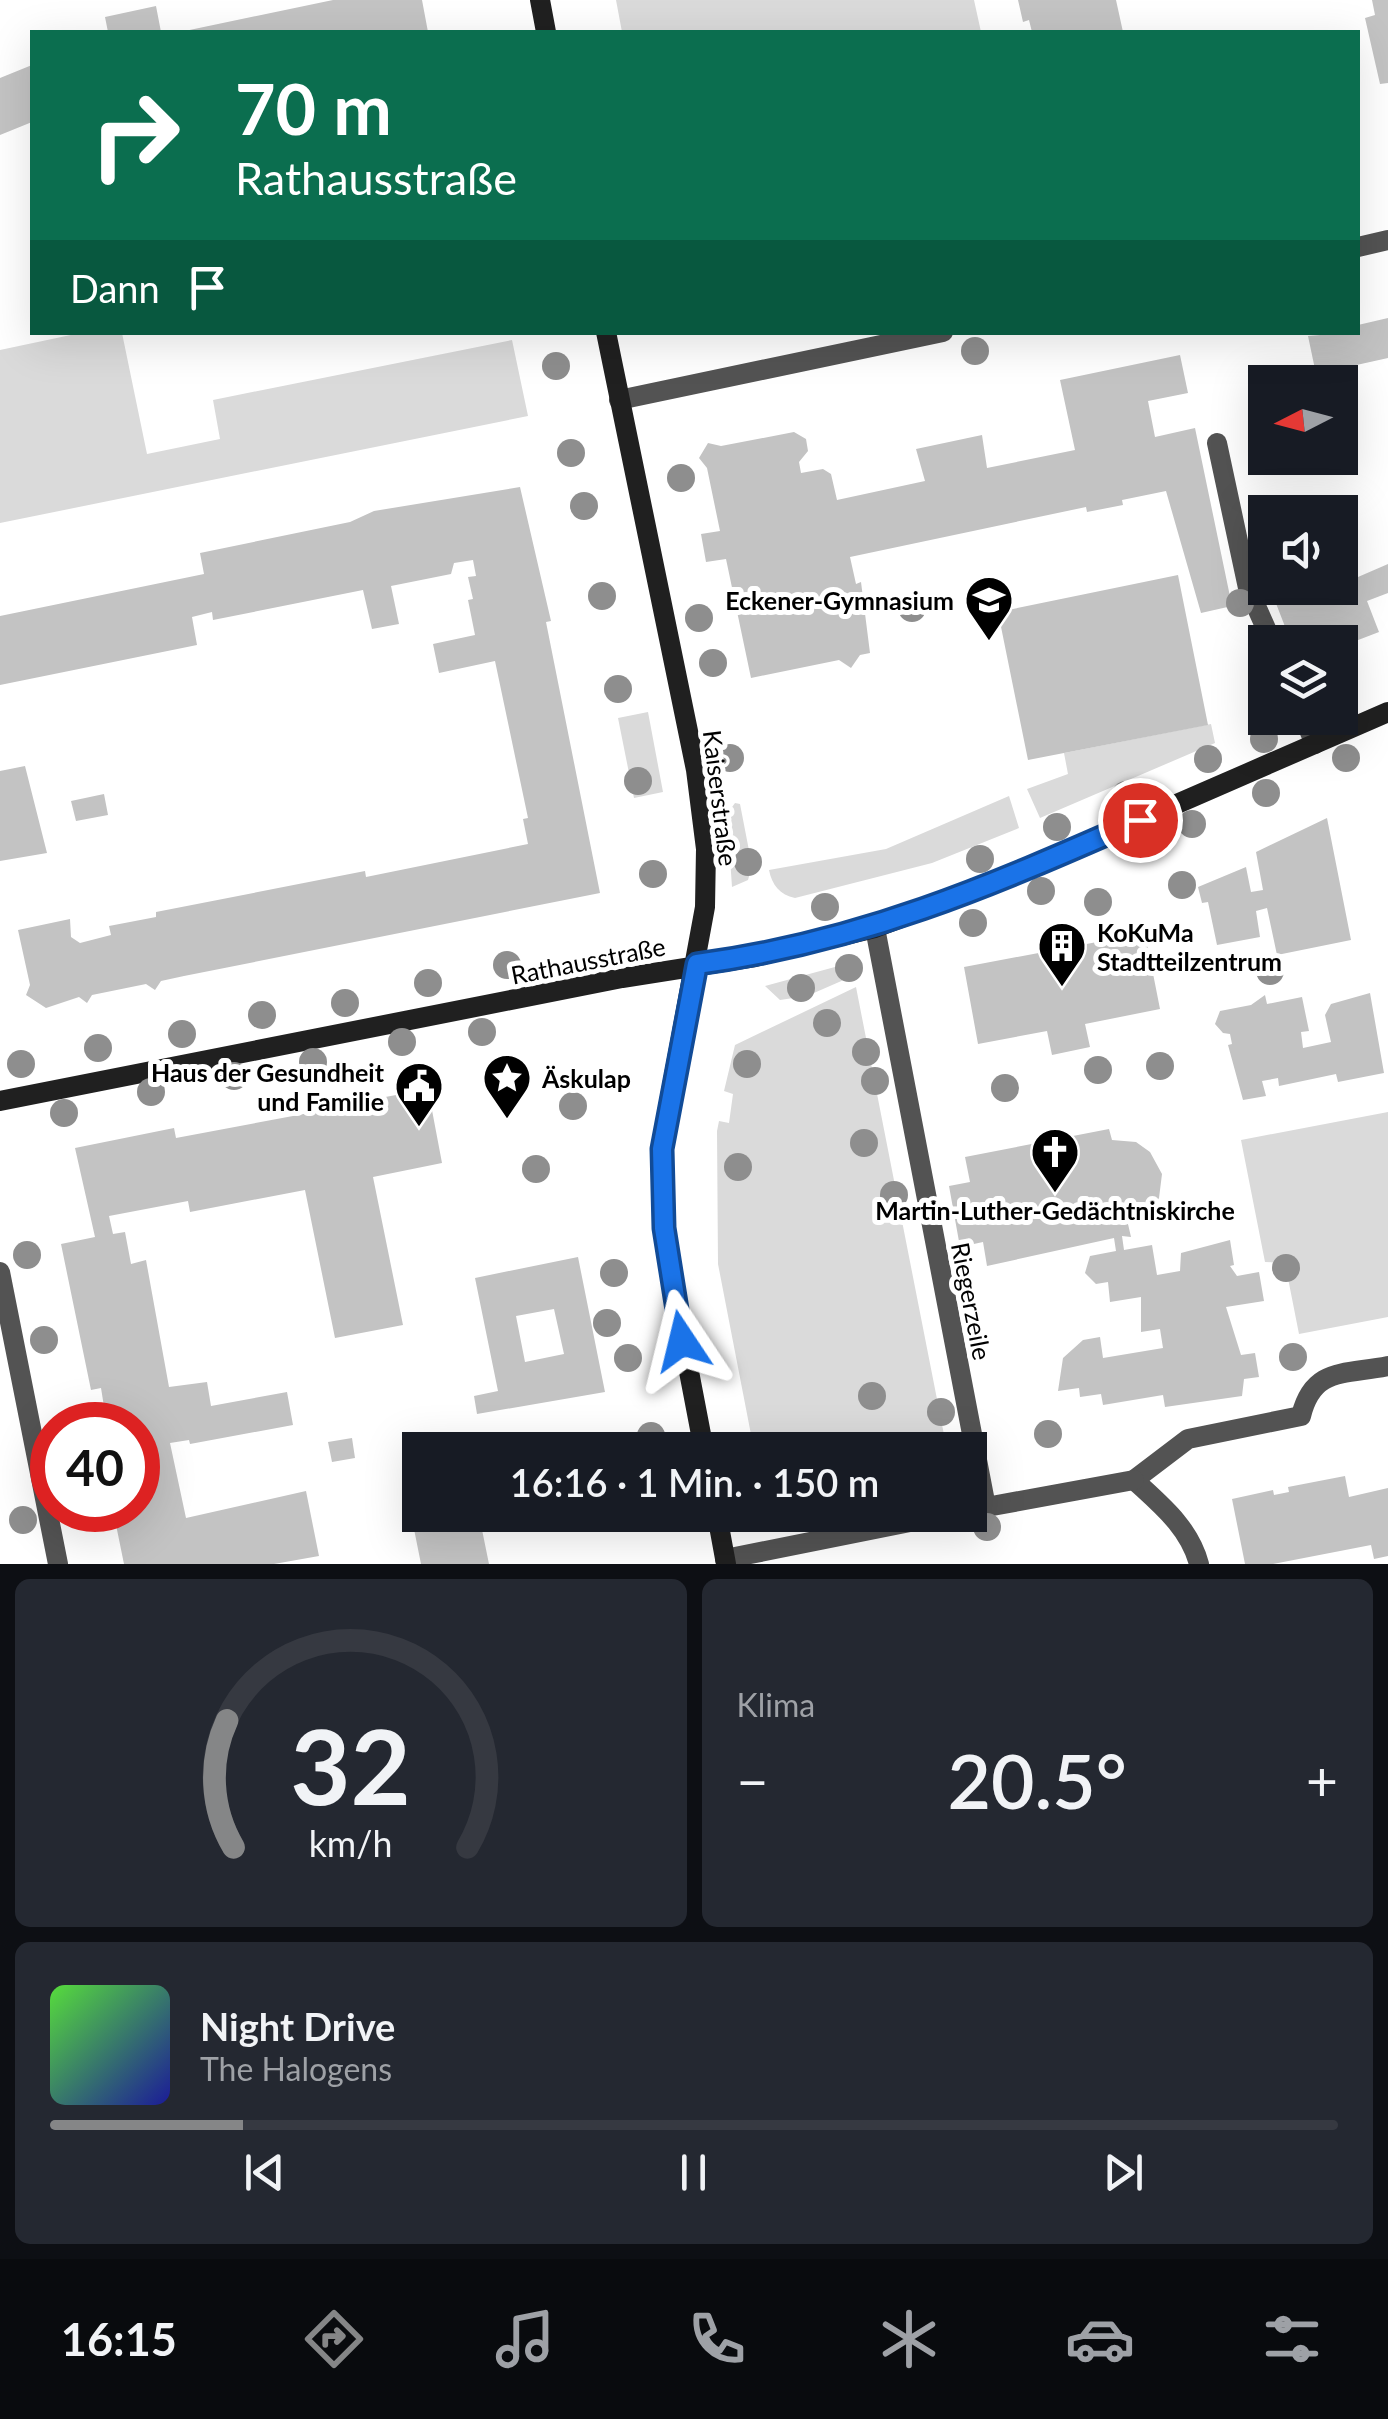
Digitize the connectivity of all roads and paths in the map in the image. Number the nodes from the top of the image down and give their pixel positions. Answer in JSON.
{"nodes":[{"id":1,"x":540,"y":0,"type":"edge"},
{"id":2,"x":546,"y":30,"type":"edge"},
{"id":3,"x":1388,"y":240,"type":"edge"},
{"id":4,"x":1360,"y":246,"type":"edge"},
{"id":5,"x":607,"y":335,"type":"edge"},
{"id":6,"x":929,"y":335,"type":"edge"},
{"id":7,"x":620,"y":400,"type":"junction"},
{"id":8,"x":1217,"y":443,"type":"dead end"},
{"id":9,"x":1264,"y":625,"type":"edge"},
{"id":10,"x":1388,"y":712,"type":"edge"},
{"id":11,"x":1311,"y":735,"type":"edge"},
{"id":12,"x":1315,"y":744,"type":"junction"},
{"id":13,"x":875,"y":928,"type":"junction"},
{"id":14,"x":697,"y":964,"type":"junction"},
{"id":15,"x":0,"y":1102,"type":"edge"},
{"id":16,"x":0,"y":1272,"type":"edge"},
{"id":17,"x":1388,"y":1366,"type":"edge"},
{"id":18,"x":700,"y":1432,"type":"edge"},
{"id":19,"x":965,"y":1432,"type":"edge"},
{"id":20,"x":1134,"y":1480,"type":"junction"},
{"id":21,"x":987,"y":1506,"type":"edge"},
{"id":22,"x":720,"y":1532,"type":"edge"},
{"id":23,"x":866,"y":1532,"type":"edge"},
{"id":24,"x":726,"y":1562,"type":"edge"},
{"id":25,"x":58,"y":1564,"type":"edge"},
{"id":26,"x":1199,"y":1564,"type":"edge"}],
"edges":[{"from":1,"to":2,"type":"main road"},
{"from":3,"to":4,"type":"street"},
{"from":5,"to":7,"type":"main road","name":"Kaiserstraße"},
{"from":6,"to":7,"type":"street"},
{"from":7,"to":14,"type":"main road","name":"Kaiserstraße"},
{"from":8,"to":9,"type":"street"},
{"from":10,"to":12,"type":"main road","name":"Rathausstraße"},
{"from":11,"to":12,"type":"street"},
{"from":12,"to":13,"type":"main road","name":"Rathausstraße"},
{"from":13,"to":14,"type":"main road","name":"Rathausstraße"},
{"from":13,"to":19,"type":"street","name":"Riegerzeile"},
{"from":14,"to":15,"type":"main road","name":"Rathausstraße"},
{"from":14,"to":18,"type":"main road","name":"Kaiserstraße"},
{"from":16,"to":25,"type":"street"},
{"from":17,"to":20,"type":"street"},
{"from":20,"to":21,"type":"street","name":"Riegerzeile"},
{"from":20,"to":26,"type":"street"},
{"from":22,"to":24,"type":"main road"},
{"from":23,"to":24,"type":"street"}]}
